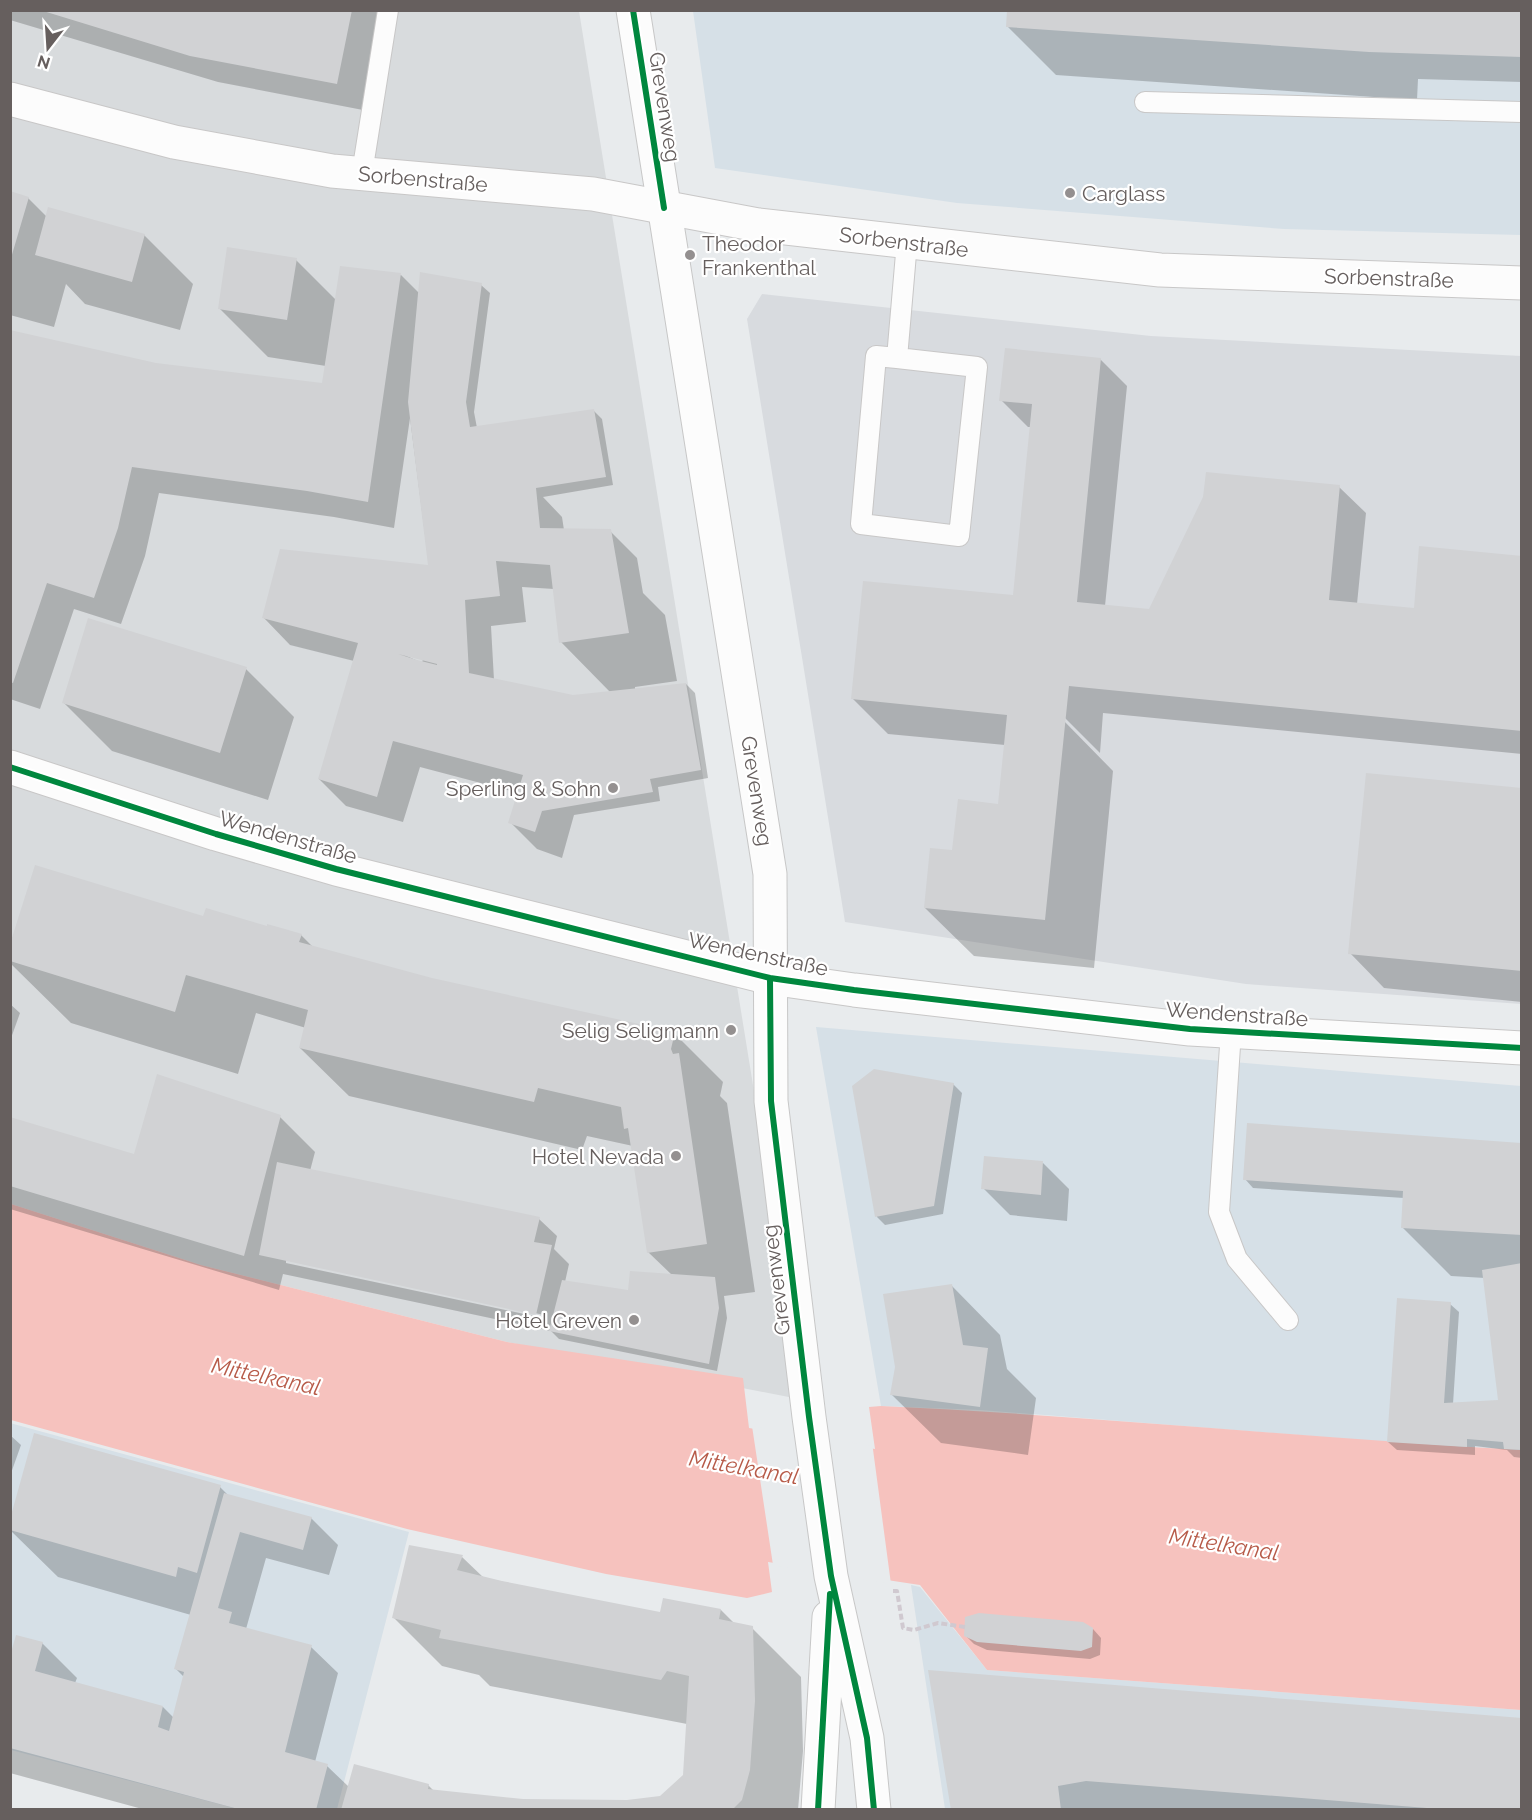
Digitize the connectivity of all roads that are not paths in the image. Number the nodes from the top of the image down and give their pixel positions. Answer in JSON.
{"nodes":[{"id":1,"x":388,"y":10,"type":"edge"},
{"id":2,"x":633,"y":10,"type":"edge"},
{"id":3,"x":10,"y":99,"type":"edge"},
{"id":4,"x":1145,"y":102,"type":"dead end"},
{"id":5,"x":1521,"y":112,"type":"edge"},
{"id":6,"x":362,"y":173,"type":"junction"},
{"id":7,"x":664,"y":208,"type":"junction"},
{"id":8,"x":907,"y":242,"type":"junction"},
{"id":9,"x":1521,"y":283,"type":"edge"},
{"id":10,"x":897,"y":358,"type":"junction"},
{"id":11,"x":10,"y":767,"type":"edge"},
{"id":12,"x":770,"y":978,"type":"junction"},
{"id":13,"x":1231,"y":1031,"type":"junction"},
{"id":14,"x":1521,"y":1048,"type":"edge"},
{"id":15,"x":1288,"y":1320,"type":"dead end"},
{"id":16,"x":831,"y":1576,"type":"junction"},
{"id":17,"x":818,"y":1809,"type":"edge"},
{"id":18,"x":874,"y":1809,"type":"edge"}],
"edges":[{"from":1,"to":6,"type":"lane"},
{"from":2,"to":7,"type":"street","name":"Grevenweg"},
{"from":3,"to":6,"type":"street","name":"Sorbenstraße"},
{"from":4,"to":5,"type":"lane"},
{"from":6,"to":7,"type":"street","name":"Sorbenstraße"},
{"from":7,"to":8,"type":"street","name":"Sorbenstraße"},
{"from":7,"to":12,"type":"street","name":"Grevenweg"},
{"from":8,"to":9,"type":"street","name":"Sorbenstraße"},
{"from":8,"to":10,"type":"lane"},
{"from":10,"to":10,"type":"lane"},
{"from":11,"to":12,"type":"street","name":"Wendenstraße"},
{"from":12,"to":13,"type":"street","name":"Wendenstraße"},
{"from":12,"to":16,"type":"street","name":"Grevenweg"},
{"from":13,"to":14,"type":"street","name":"Wendenstraße"},
{"from":13,"to":15,"type":"lane"},
{"from":16,"to":17,"type":"street","name":"Grevenweg"},
{"from":16,"to":18,"type":"street","name":"Grevenweg"}]}
